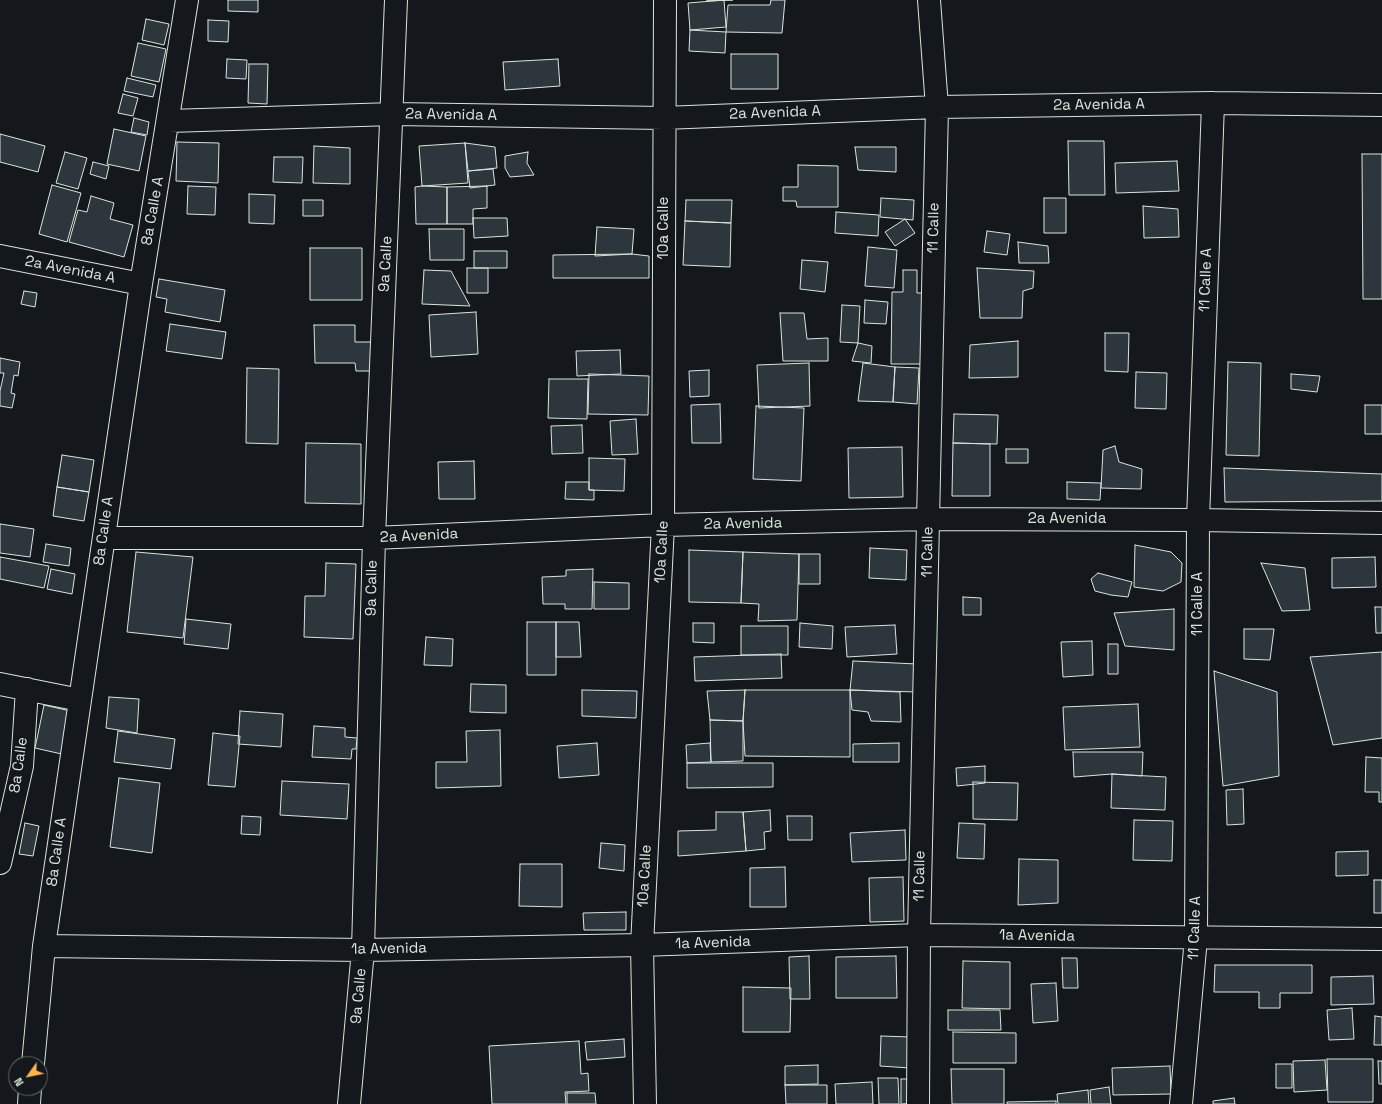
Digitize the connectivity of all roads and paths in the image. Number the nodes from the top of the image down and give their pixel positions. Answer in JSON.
{"nodes":[{"id":1,"x":187,"y":0,"type":"edge"},
{"id":2,"x":396,"y":0,"type":"edge"},
{"id":3,"x":665,"y":0,"type":"edge"},
{"id":4,"x":929,"y":0,"type":"edge"},
{"id":5,"x":1213,"y":103,"type":"junction"},
{"id":6,"x":1382,"y":105,"type":"edge"},
{"id":7,"x":937,"y":107,"type":"junction"},
{"id":8,"x":393,"y":114,"type":"junction"},
{"id":9,"x":664,"y":118,"type":"junction"},
{"id":10,"x":169,"y":122,"type":"junction"},
{"id":11,"x":0,"y":256,"type":"edge"},
{"id":12,"x":141,"y":284,"type":"junction"},
{"id":13,"x":929,"y":519,"type":"junction"},
{"id":14,"x":1198,"y":520,"type":"junction"},
{"id":15,"x":1382,"y":523,"type":"edge"},
{"id":16,"x":663,"y":525,"type":"junction"},
{"id":17,"x":104,"y":538,"type":"junction"},
{"id":18,"x":374,"y":538,"type":"junction"},
{"id":19,"x":0,"y":684,"type":"edge"},
{"id":20,"x":27,"y":689,"type":"junction"},
{"id":21,"x":80,"y":700,"type":"junction"},
{"id":22,"x":0,"y":863,"type":"edge"},
{"id":23,"x":919,"y":935,"type":"junction"},
{"id":24,"x":1196,"y":938,"type":"junction"},
{"id":25,"x":1382,"y":939,"type":"edge"},
{"id":26,"x":642,"y":945,"type":"junction"},
{"id":27,"x":44,"y":946,"type":"junction"},
{"id":28,"x":363,"y":950,"type":"junction"},
{"id":29,"x":34,"y":1056,"type":"edge"},
{"id":30,"x":349,"y":1104,"type":"edge"},
{"id":31,"x":646,"y":1104,"type":"edge"},
{"id":32,"x":918,"y":1104,"type":"edge"},
{"id":33,"x":1181,"y":1104,"type":"edge"}],
"edges":[{"from":1,"to":10,"type":"street","name":"8a Calle A"},
{"from":2,"to":8,"type":"street","name":"9a Calle"},
{"from":3,"to":9,"type":"street","name":"10a Calle"},
{"from":4,"to":7,"type":"street","name":"11 Calle"},
{"from":5,"to":6,"type":"street","name":"2a Avenida A"},
{"from":5,"to":7,"type":"street","name":"2a Avenida A"},
{"from":5,"to":14,"type":"street","name":"11 Calle A"},
{"from":7,"to":9,"type":"street","name":"2a Avenida A"},
{"from":7,"to":13,"type":"street","name":"11 Calle"},
{"from":8,"to":9,"type":"street","name":"2a Avenida A"},
{"from":8,"to":10,"type":"street","name":"2a Avenida A"},
{"from":8,"to":18,"type":"street","name":"9a Calle"},
{"from":9,"to":16,"type":"street","name":"10a Calle"},
{"from":10,"to":12,"type":"street","name":"8a Calle A"},
{"from":11,"to":12,"type":"street","name":"2a Avenida A"},
{"from":12,"to":17,"type":"street","name":"8a Calle A"},
{"from":13,"to":14,"type":"street","name":"2a Avenida"},
{"from":13,"to":16,"type":"street","name":"2a Avenida"},
{"from":13,"to":23,"type":"street","name":"11 Calle"},
{"from":14,"to":15,"type":"street","name":"2a Avenida"},
{"from":14,"to":24,"type":"street","name":"11 Calle A"},
{"from":16,"to":18,"type":"street","name":"2a Avenida"},
{"from":16,"to":26,"type":"street","name":"10a Calle"},
{"from":17,"to":18,"type":"street","name":"2a Avenida"},
{"from":17,"to":21,"type":"street","name":"8a Calle A"},
{"from":18,"to":28,"type":"street","name":"9a Calle"},
{"from":19,"to":20,"type":"street"},
{"from":20,"to":21,"type":"street"},
{"from":20,"to":22,"type":"street","name":"8a Calle"},
{"from":21,"to":27,"type":"street","name":"8a Calle A"},
{"from":23,"to":24,"type":"street","name":"1a Avenida"},
{"from":23,"to":26,"type":"street","name":"1a Avenida"},
{"from":23,"to":32,"type":"street","name":"11 Calle"},
{"from":24,"to":25,"type":"street","name":"1a Avenida"},
{"from":24,"to":33,"type":"street","name":"11 Calle A"},
{"from":26,"to":28,"type":"street","name":"1a Avenida"},
{"from":26,"to":31,"type":"street","name":"10a Calle"},
{"from":27,"to":28,"type":"street","name":"1a Avenida"},
{"from":27,"to":29,"type":"street","name":"8a Calle A"},
{"from":28,"to":30,"type":"street","name":"9a Calle"}]}
